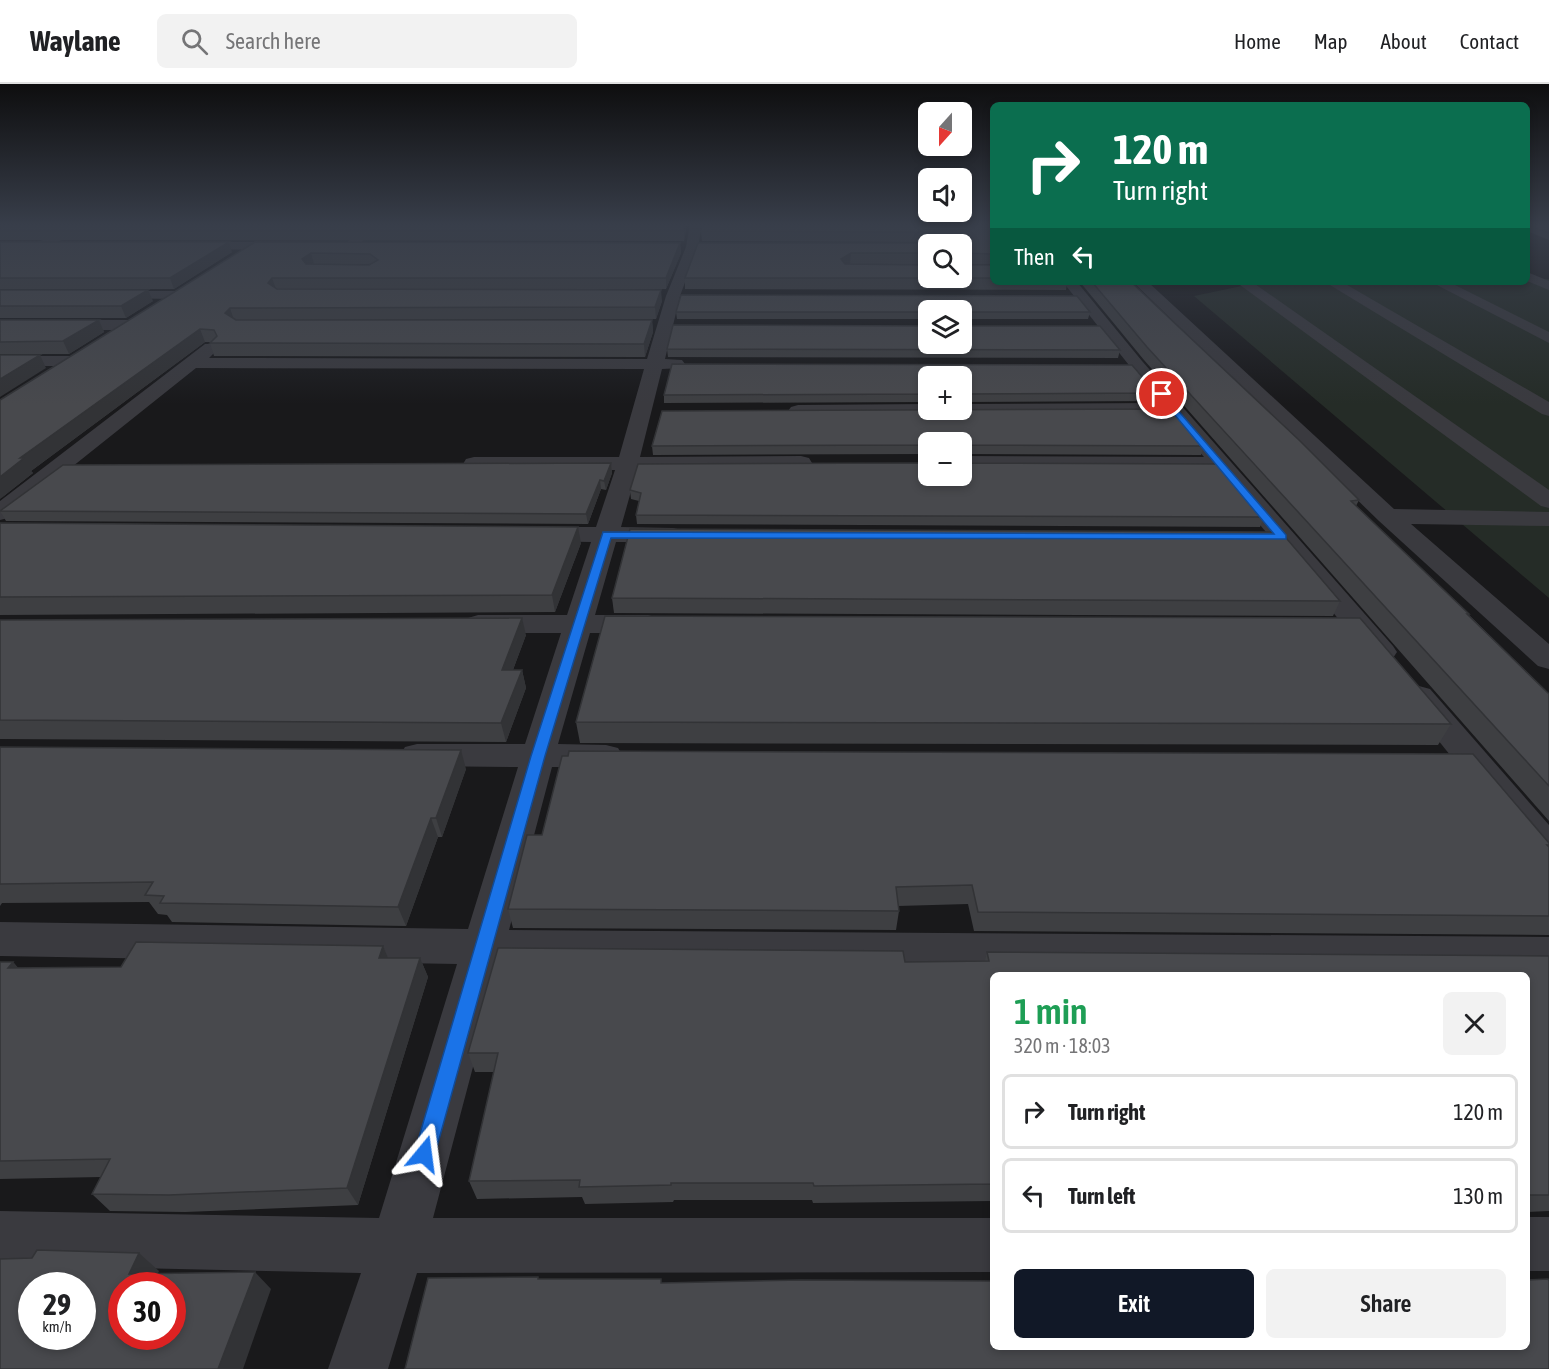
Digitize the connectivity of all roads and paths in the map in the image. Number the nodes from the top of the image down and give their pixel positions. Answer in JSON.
{"nodes":[{"id":1,"x":196,"y":284,"type":"edge"},
{"id":2,"x":295,"y":284,"type":"edge"},
{"id":3,"x":678,"y":284,"type":"edge"},
{"id":4,"x":1143,"y":285,"type":"edge"},
{"id":5,"x":1247,"y":285,"type":"edge"},
{"id":6,"x":1337,"y":285,"type":"edge"},
{"id":7,"x":1444,"y":285,"type":"edge"},
{"id":8,"x":1070,"y":291,"type":"edge"},
{"id":9,"x":304,"y":294,"type":"edge"},
{"id":10,"x":96,"y":295,"type":"edge"},
{"id":11,"x":179,"y":295,"type":"junction"},
{"id":12,"x":142,"y":319,"type":"junction"},
{"id":13,"x":0,"y":325,"type":"edge"},
{"id":14,"x":1549,"y":338,"type":"edge"},
{"id":15,"x":222,"y":340,"type":"edge"},
{"id":16,"x":104,"y":343,"type":"edge"},
{"id":17,"x":0,"y":361,"type":"edge"},
{"id":18,"x":194,"y":363,"type":"junction"},
{"id":19,"x":655,"y":364,"type":"junction"},
{"id":20,"x":691,"y":364,"type":"edge"},
{"id":21,"x":45,"y":380,"type":"edge"},
{"id":22,"x":1174,"y":409,"type":"junction"},
{"id":23,"x":1549,"y":410,"type":"edge"},
{"id":24,"x":784,"y":411,"type":"edge"},
{"id":25,"x":628,"y":463,"type":"junction"},
{"id":26,"x":825,"y":463,"type":"edge"},
{"id":27,"x":451,"y":464,"type":"edge"},
{"id":28,"x":972,"y":464,"type":"edge"},
{"id":29,"x":1222,"y":464,"type":"junction"},
{"id":30,"x":60,"y":465,"type":"junction"},
{"id":31,"x":95,"y":465,"type":"edge"},
{"id":32,"x":1549,"y":501,"type":"edge"},
{"id":33,"x":1388,"y":516,"type":"junction"},
{"id":34,"x":1549,"y":519,"type":"edge"},
{"id":35,"x":4,"y":525,"type":"edge"},
{"id":36,"x":511,"y":534,"type":"edge"},
{"id":37,"x":606,"y":534,"type":"junction"},
{"id":38,"x":701,"y":535,"type":"edge"},
{"id":39,"x":1247,"y":537,"type":"edge"},
{"id":40,"x":1282,"y":537,"type":"junction"},
{"id":41,"x":450,"y":624,"type":"edge"},
{"id":42,"x":581,"y":624,"type":"junction"},
{"id":43,"x":675,"y":624,"type":"edge"},
{"id":44,"x":1326,"y":627,"type":"edge"},
{"id":45,"x":1361,"y":627,"type":"junction"},
{"id":46,"x":1549,"y":660,"type":"edge"},
{"id":47,"x":383,"y":755,"type":"edge"},
{"id":48,"x":538,"y":756,"type":"junction"},
{"id":49,"x":634,"y":756,"type":"edge"},
{"id":50,"x":1436,"y":759,"type":"edge"},
{"id":51,"x":1471,"y":759,"type":"junction"},
{"id":52,"x":1549,"y":850,"type":"edge"},
{"id":53,"x":0,"y":939,"type":"edge"},
{"id":54,"x":485,"y":947,"type":"junction"},
{"id":55,"x":1549,"y":955,"type":"edge"},
{"id":56,"x":0,"y":1238,"type":"edge"},
{"id":57,"x":1530,"y":1244,"type":"edge"},
{"id":58,"x":1549,"y":1244,"type":"edge"},
{"id":59,"x":990,"y":1245,"type":"edge"},
{"id":60,"x":398,"y":1246,"type":"junction"},
{"id":61,"x":358,"y":1369,"type":"edge"}],
"edges":[{"from":1,"to":11,"type":"street"},
{"from":2,"to":9,"type":"street"},
{"from":3,"to":19,"type":"street"},
{"from":4,"to":33,"type":"street"},
{"from":5,"to":32,"type":"street"},
{"from":6,"to":23,"type":"street"},
{"from":7,"to":14,"type":"street"},
{"from":8,"to":22,"type":"street"},
{"from":10,"to":11,"type":"street"},
{"from":11,"to":12,"type":"street"},
{"from":12,"to":13,"type":"street"},
{"from":12,"to":16,"type":"street"},
{"from":15,"to":18,"type":"street"},
{"from":17,"to":21,"type":"street"},
{"from":18,"to":19,"type":"street"},
{"from":18,"to":30,"type":"street"},
{"from":19,"to":20,"type":"street"},
{"from":19,"to":25,"type":"street"},
{"from":22,"to":24,"type":"street"},
{"from":22,"to":29,"type":"street"},
{"from":25,"to":26,"type":"street"},
{"from":25,"to":27,"type":"street"},
{"from":25,"to":37,"type":"street"},
{"from":28,"to":29,"type":"street"},
{"from":29,"to":40,"type":"street"},
{"from":30,"to":31,"type":"street"},
{"from":30,"to":35,"type":"street"},
{"from":33,"to":34,"type":"street"},
{"from":33,"to":46,"type":"street"},
{"from":36,"to":37,"type":"street"},
{"from":37,"to":38,"type":"street"},
{"from":37,"to":42,"type":"street"},
{"from":39,"to":40,"type":"street"},
{"from":40,"to":45,"type":"street"},
{"from":41,"to":42,"type":"street"},
{"from":42,"to":43,"type":"street"},
{"from":42,"to":48,"type":"street"},
{"from":44,"to":45,"type":"street"},
{"from":45,"to":51,"type":"street"},
{"from":47,"to":48,"type":"street"},
{"from":48,"to":49,"type":"street"},
{"from":48,"to":54,"type":"street"},
{"from":50,"to":51,"type":"street"},
{"from":51,"to":52,"type":"street"},
{"from":53,"to":54,"type":"street"},
{"from":54,"to":55,"type":"street"},
{"from":54,"to":60,"type":"street"},
{"from":56,"to":60,"type":"street"},
{"from":57,"to":58,"type":"street"},
{"from":59,"to":60,"type":"street"},
{"from":60,"to":61,"type":"street"}]}
